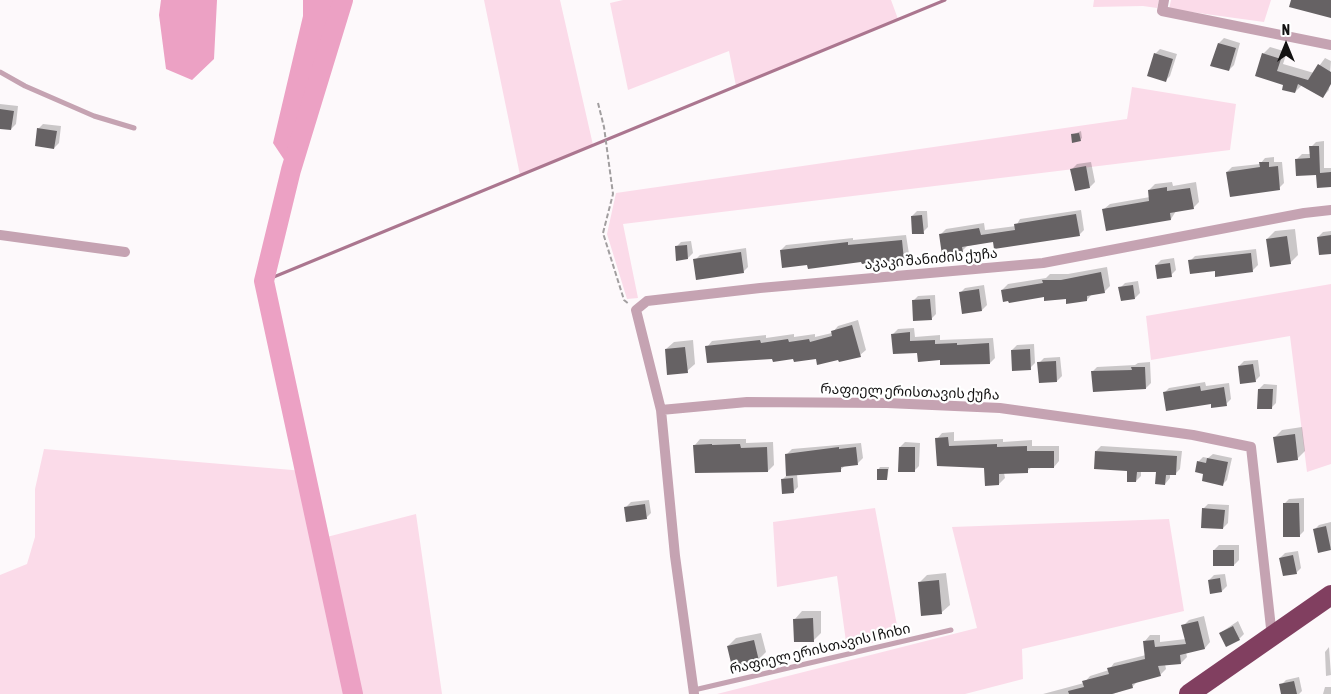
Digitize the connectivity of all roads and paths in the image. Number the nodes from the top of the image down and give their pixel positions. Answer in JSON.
{"nodes":[{"id":1,"x":1164,"y":0,"type":"edge"},
{"id":2,"x":1331,"y":45,"type":"edge"},
{"id":3,"x":0,"y":72,"type":"edge"},
{"id":4,"x":598,"y":103,"type":"dead end"},
{"id":5,"x":134,"y":128,"type":"dead end"},
{"id":6,"x":1331,"y":210,"type":"edge"},
{"id":7,"x":0,"y":235,"type":"edge"},
{"id":8,"x":125,"y":252,"type":"dead end"},
{"id":9,"x":636,"y":310,"type":"junction"},
{"id":10,"x":660,"y":410,"type":"junction"},
{"id":11,"x":1331,"y":595,"type":"edge"},
{"id":12,"x":951,"y":630,"type":"dead end"},
{"id":13,"x":1272,"y":637,"type":"junction"},
{"id":14,"x":694,"y":692,"type":"edge"},
{"id":15,"x":1189,"y":694,"type":"edge"}],
"edges":[{"from":1,"to":2,"type":"street"},
{"from":3,"to":5,"type":"lane"},
{"from":4,"to":9,"type":"path"},
{"from":6,"to":9,"type":"street","name":"აკაკი შანიძის ქუჩა"},
{"from":7,"to":8,"type":"street"},
{"from":9,"to":10,"type":"street"},
{"from":10,"to":13,"type":"street","name":"რაფიელ ერისთავის ქუჩა"},
{"from":10,"to":14,"type":"street"},
{"from":11,"to":13,"type":"highway"},
{"from":12,"to":14,"type":"lane","name":"რაფიელ ერისთავის I ჩიხი"},
{"from":13,"to":15,"type":"highway"}]}
